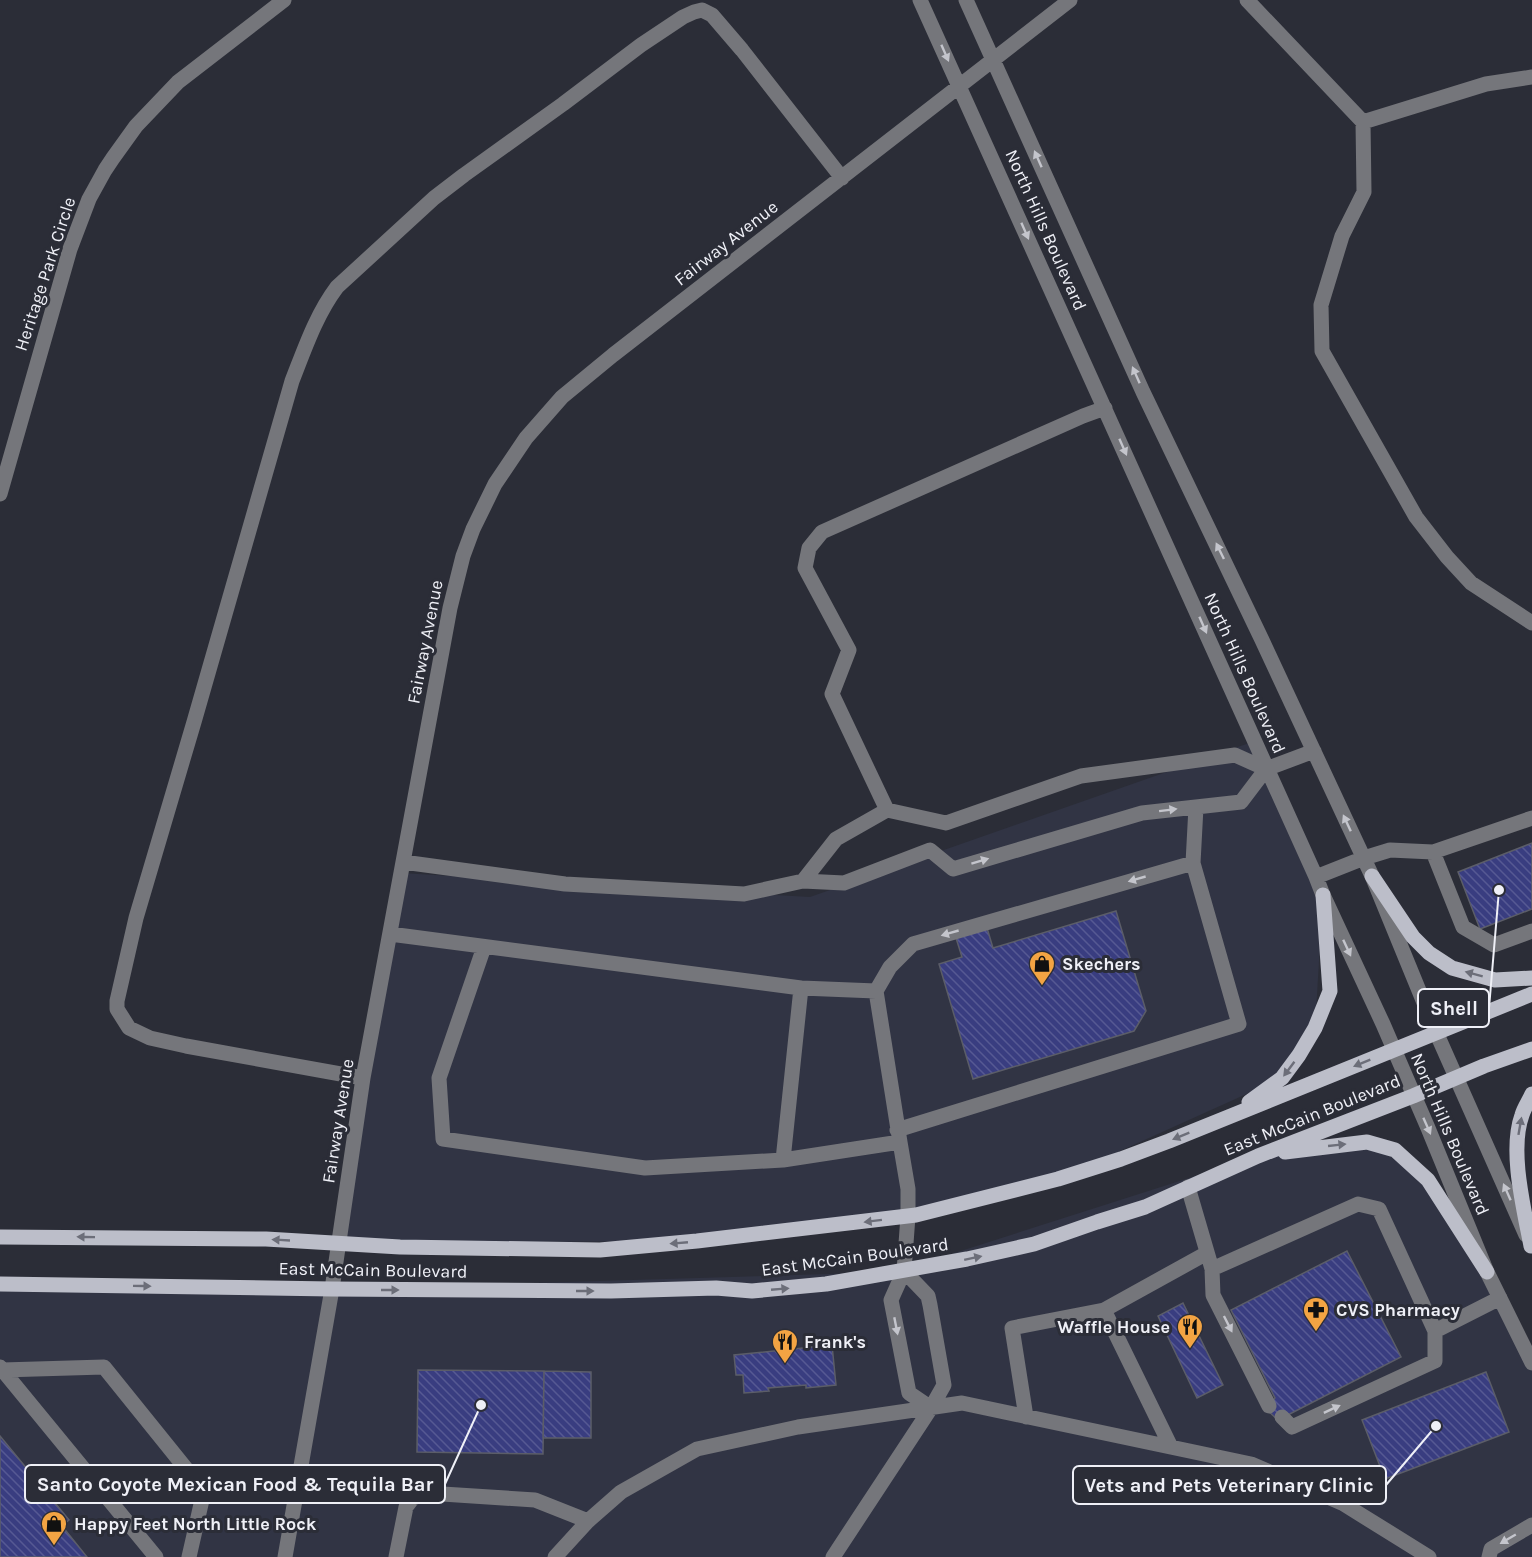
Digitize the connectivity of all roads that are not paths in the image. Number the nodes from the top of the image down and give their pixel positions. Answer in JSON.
{"nodes":[{"id":1,"x":284,"y":0,"type":"edge"},
{"id":2,"x":920,"y":0,"type":"edge"},
{"id":3,"x":966,"y":0,"type":"edge"},
{"id":4,"x":1070,"y":0,"type":"edge"},
{"id":5,"x":1247,"y":0,"type":"edge"},
{"id":6,"x":993,"y":60,"type":"junction"},
{"id":7,"x":1532,"y":77,"type":"edge"},
{"id":8,"x":960,"y":87,"type":"junction"},
{"id":9,"x":1363,"y":122,"type":"junction"},
{"id":10,"x":842,"y":178,"type":"junction"},
{"id":11,"x":1105,"y":408,"type":"junction"},
{"id":12,"x":0,"y":494,"type":"edge"},
{"id":13,"x":1532,"y":623,"type":"edge"},
{"id":14,"x":1314,"y":751,"type":"junction"},
{"id":15,"x":1266,"y":769,"type":"junction"},
{"id":16,"x":1196,"y":807,"type":"junction"},
{"id":17,"x":887,"y":810,"type":"junction"},
{"id":18,"x":1532,"y":818,"type":"edge"},
{"id":19,"x":1433,"y":852,"type":"junction"},
{"id":20,"x":1364,"y":858,"type":"junction"},
{"id":21,"x":403,"y":862,"type":"junction"},
{"id":22,"x":1193,"y":863,"type":"junction"},
{"id":23,"x":1372,"y":876,"type":"junction"},
{"id":24,"x":1316,"y":877,"type":"junction"},
{"id":25,"x":803,"y":881,"type":"junction"},
{"id":26,"x":1323,"y":895,"type":"junction"},
{"id":27,"x":1532,"y":931,"type":"edge"},
{"id":28,"x":390,"y":934,"type":"junction"},
{"id":29,"x":484,"y":947,"type":"junction"},
{"id":30,"x":1532,"y":978,"type":"edge"},
{"id":31,"x":801,"y":988,"type":"junction"},
{"id":32,"x":876,"y":991,"type":"junction"},
{"id":33,"x":1532,"y":994,"type":"edge"},
{"id":34,"x":1436,"y":1032,"type":"junction"},
{"id":35,"x":1532,"y":1049,"type":"edge"},
{"id":36,"x":1394,"y":1050,"type":"junction"},
{"id":37,"x":1455,"y":1077,"type":"junction"},
{"id":38,"x":363,"y":1078,"type":"junction"},
{"id":39,"x":1532,"y":1094,"type":"edge"},
{"id":40,"x":1413,"y":1096,"type":"junction"},
{"id":41,"x":1229,"y":1116,"type":"junction"},
{"id":42,"x":898,"y":1136,"type":"junction"},
{"id":43,"x":1258,"y":1156,"type":"junction"},
{"id":44,"x":783,"y":1160,"type":"junction"},
{"id":45,"x":1188,"y":1187,"type":"junction"},
{"id":46,"x":908,"y":1216,"type":"junction"},
{"id":47,"x":0,"y":1237,"type":"edge"},
{"id":48,"x":339,"y":1243,"type":"junction"},
{"id":49,"x":1531,"y":1247,"type":"edge"},
{"id":50,"x":1207,"y":1253,"type":"junction"},
{"id":51,"x":1212,"y":1269,"type":"junction"},
{"id":52,"x":904,"y":1271,"type":"junction"},
{"id":53,"x":1487,"y":1272,"type":"junction"},
{"id":54,"x":0,"y":1284,"type":"edge"},
{"id":55,"x":332,"y":1289,"type":"junction"},
{"id":56,"x":1500,"y":1298,"type":"junction"},
{"id":57,"x":1104,"y":1310,"type":"junction"},
{"id":58,"x":1435,"y":1332,"type":"junction"},
{"id":59,"x":1532,"y":1363,"type":"edge"},
{"id":60,"x":1,"y":1369,"type":"edge"},
{"id":61,"x":1269,"y":1406,"type":"dead end"},
{"id":62,"x":930,"y":1408,"type":"junction"},
{"id":63,"x":1026,"y":1417,"type":"junction"},
{"id":64,"x":1282,"y":1417,"type":"dead end"},
{"id":65,"x":1171,"y":1447,"type":"junction"},
{"id":66,"x":588,"y":1521,"type":"junction"},
{"id":67,"x":1532,"y":1525,"type":"edge"},
{"id":68,"x":156,"y":1557,"type":"edge"},
{"id":69,"x":189,"y":1557,"type":"edge"},
{"id":70,"x":285,"y":1557,"type":"edge"},
{"id":71,"x":396,"y":1557,"type":"edge"},
{"id":72,"x":555,"y":1557,"type":"edge"},
{"id":73,"x":833,"y":1557,"type":"edge"},
{"id":74,"x":1429,"y":1557,"type":"edge"},
{"id":75,"x":1489,"y":1557,"type":"edge"}],
"edges":[{"from":1,"to":12,"type":"street","name":"Heritage Park Circle"},
{"from":2,"to":8,"type":"street","name":"North Hills Boulevard","one_way":true},
{"from":3,"to":6,"type":"street","name":"North Hills Boulevard"},
{"from":4,"to":6,"type":"street","name":"Fairway Avenue"},
{"from":5,"to":9,"type":"street"},
{"from":6,"to":8,"type":"street","name":"Fairway Avenue"},
{"from":14,"to":6,"type":"street","name":"North Hills Boulevard","one_way":true},
{"from":7,"to":9,"type":"street"},
{"from":8,"to":10,"type":"street","name":"Fairway Avenue"},
{"from":8,"to":11,"type":"street","name":"North Hills Boulevard","one_way":true},
{"from":9,"to":13,"type":"street"},
{"from":10,"to":21,"type":"street","name":"Fairway Avenue"},
{"from":10,"to":38,"type":"street"},
{"from":11,"to":15,"type":"street","name":"North Hills Boulevard","one_way":true},
{"from":11,"to":17,"type":"street"},
{"from":14,"to":15,"type":"street"},
{"from":20,"to":14,"type":"street","name":"North Hills Boulevard","one_way":true},
{"from":15,"to":16,"type":"street"},
{"from":15,"to":17,"type":"street"},
{"from":15,"to":24,"type":"street","name":"North Hills Boulevard"},
{"from":16,"to":22,"type":"street"},
{"from":25,"to":16,"type":"street","one_way":true},
{"from":17,"to":25,"type":"street"},
{"from":18,"to":19,"type":"street"},
{"from":19,"to":20,"type":"street"},
{"from":19,"to":27,"type":"street"},
{"from":20,"to":23,"type":"street","name":"North Hills Boulevard"},
{"from":20,"to":24,"type":"street"},
{"from":21,"to":25,"type":"street"},
{"from":21,"to":28,"type":"street","name":"Fairway Avenue"},
{"from":22,"to":32,"type":"street","one_way":true},
{"from":22,"to":42,"type":"street"},
{"from":30,"to":23,"type":"main road","one_way":true},
{"from":23,"to":34,"type":"street","name":"North Hills Boulevard"},
{"from":24,"to":26,"type":"street","name":"North Hills Boulevard"},
{"from":26,"to":36,"type":"street","name":"North Hills Boulevard","one_way":true},
{"from":26,"to":41,"type":"main road","one_way":true},
{"from":28,"to":29,"type":"street"},
{"from":28,"to":38,"type":"street","name":"Fairway Avenue"},
{"from":29,"to":31,"type":"street"},
{"from":29,"to":44,"type":"street"},
{"from":31,"to":32,"type":"street"},
{"from":31,"to":44,"type":"street"},
{"from":32,"to":42,"type":"street"},
{"from":33,"to":34,"type":"main road","name":"East McCain Boulevard"},
{"from":34,"to":36,"type":"main road","name":"East McCain Boulevard"},
{"from":34,"to":37,"type":"street","name":"North Hills Boulevard"},
{"from":35,"to":37,"type":"main road","name":"East McCain Boulevard"},
{"from":36,"to":40,"type":"street","name":"North Hills Boulevard"},
{"from":36,"to":41,"type":"main road","name":"East McCain Boulevard","one_way":true},
{"from":37,"to":40,"type":"main road","name":"East McCain Boulevard"},
{"from":49,"to":37,"type":"street","name":"North Hills Boulevard","one_way":true},
{"from":38,"to":48,"type":"street","name":"Fairway Avenue"},
{"from":49,"to":39,"type":"main road","one_way":true},
{"from":40,"to":43,"type":"main road","name":"East McCain Boulevard"},
{"from":40,"to":53,"type":"street","name":"North Hills Boulevard","one_way":true},
{"from":41,"to":46,"type":"main road","name":"East McCain Boulevard","one_way":true},
{"from":42,"to":44,"type":"street"},
{"from":42,"to":46,"type":"street"},
{"from":43,"to":45,"type":"main road","name":"East McCain Boulevard"},
{"from":43,"to":53,"type":"main road","one_way":true},
{"from":45,"to":50,"type":"street"},
{"from":52,"to":45,"type":"main road","name":"East McCain Boulevard","one_way":true},
{"from":46,"to":48,"type":"main road","name":"East McCain Boulevard","one_way":true},
{"from":46,"to":52,"type":"street"},
{"from":48,"to":47,"type":"main road","name":"East McCain Boulevard","one_way":true},
{"from":48,"to":55,"type":"street","name":"Fairway Avenue"},
{"from":50,"to":51,"type":"street"},
{"from":50,"to":57,"type":"street"},
{"from":51,"to":58,"type":"street"},
{"from":51,"to":61,"type":"street","one_way":true},
{"from":55,"to":52,"type":"main road","name":"East McCain Boulevard","one_way":true},
{"from":52,"to":62,"type":"street","one_way":true},
{"from":52,"to":62,"type":"street"},
{"from":53,"to":56,"type":"street","name":"North Hills Boulevard"},
{"from":54,"to":55,"type":"main road","name":"East McCain Boulevard","one_way":true},
{"from":55,"to":70,"type":"street","name":"Fairway Avenue"},
{"from":56,"to":58,"type":"street"},
{"from":56,"to":59,"type":"street","name":"North Hills Boulevard"},
{"from":57,"to":63,"type":"street"},
{"from":57,"to":65,"type":"street"},
{"from":64,"to":58,"type":"street","one_way":true},
{"from":60,"to":68,"type":"street"},
{"from":60,"to":69,"type":"street"},
{"from":62,"to":63,"type":"street"},
{"from":62,"to":66,"type":"street"},
{"from":62,"to":73,"type":"street"},
{"from":63,"to":65,"type":"street"},
{"from":65,"to":74,"type":"street"},
{"from":66,"to":71,"type":"street"},
{"from":66,"to":72,"type":"street"},
{"from":67,"to":75,"type":"street","one_way":true}]}
